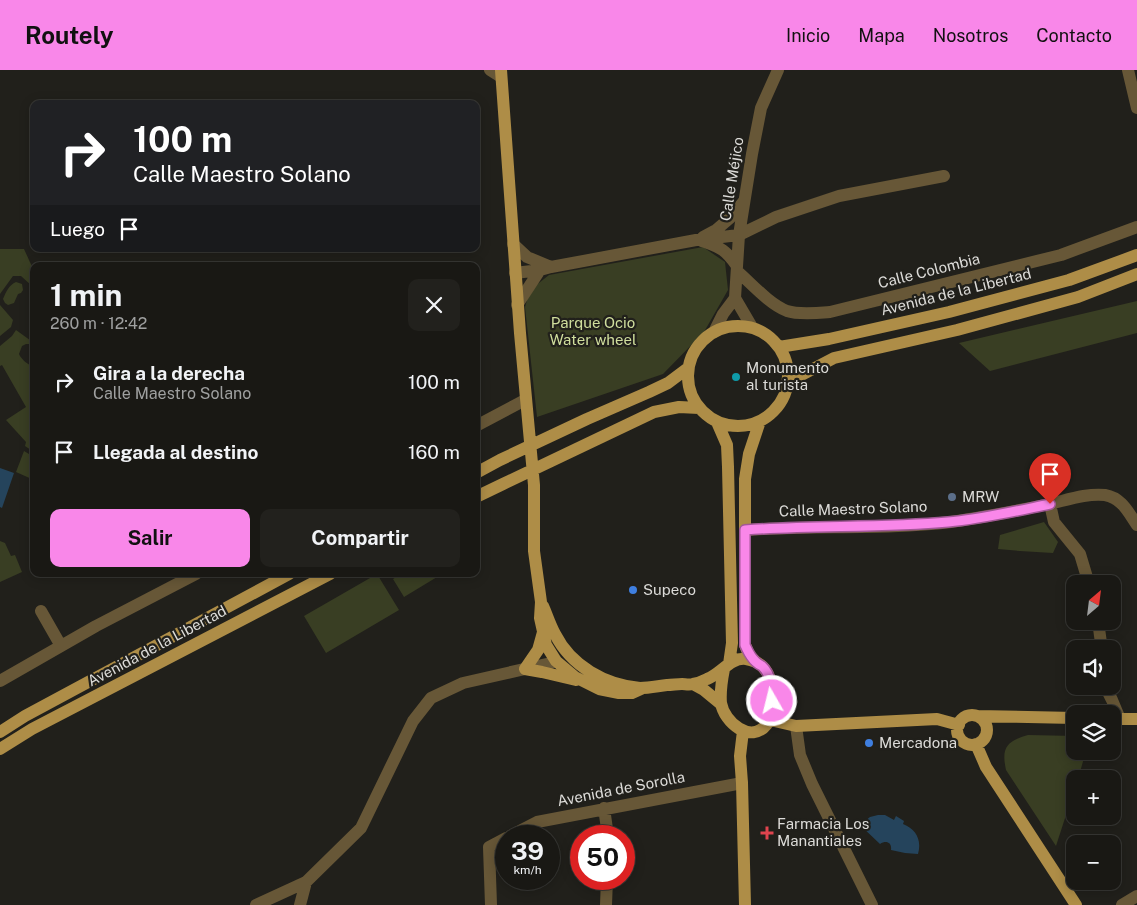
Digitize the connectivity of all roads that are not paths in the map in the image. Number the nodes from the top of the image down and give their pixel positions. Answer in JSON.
{"nodes":[{"id":1,"x":490,"y":70,"type":"edge"},
{"id":2,"x":778,"y":70,"type":"edge"},
{"id":3,"x":1128,"y":70,"type":"edge"},
{"id":4,"x":501,"y":74,"type":"edge"},
{"id":5,"x":1137,"y":108,"type":"edge"},
{"id":6,"x":944,"y":176,"type":"dead end"},
{"id":7,"x":744,"y":202,"type":"junction"},
{"id":8,"x":1137,"y":227,"type":"edge"},
{"id":9,"x":739,"y":236,"type":"junction"},
{"id":10,"x":699,"y":240,"type":"junction"},
{"id":11,"x":513,"y":244,"type":"junction"},
{"id":12,"x":1137,"y":255,"type":"edge"},
{"id":13,"x":546,"y":268,"type":"junction"},
{"id":14,"x":737,"y":269,"type":"junction"},
{"id":15,"x":515,"y":273,"type":"junction"},
{"id":16,"x":1137,"y":274,"type":"edge"},
{"id":17,"x":735,"y":298,"type":"junction"},
{"id":18,"x":517,"y":305,"type":"junction"},
{"id":19,"x":752,"y":327,"type":"junction"},
{"id":20,"x":714,"y":332,"type":"junction"},
{"id":21,"x":779,"y":347,"type":"junction"},
{"id":22,"x":688,"y":368,"type":"junction"},
{"id":23,"x":788,"y":382,"type":"junction"},
{"id":24,"x":525,"y":400,"type":"junction"},
{"id":25,"x":699,"y":408,"type":"junction"},
{"id":26,"x":717,"y":422,"type":"junction"},
{"id":27,"x":760,"y":422,"type":"junction"},
{"id":28,"x":480,"y":424,"type":"edge"},
{"id":29,"x":480,"y":471,"type":"edge"},
{"id":30,"x":480,"y":496,"type":"edge"},
{"id":31,"x":1050,"y":504,"type":"junction"},
{"id":32,"x":1137,"y":525,"type":"edge"},
{"id":33,"x":745,"y":530,"type":"junction"},
{"id":34,"x":1086,"y":575,"type":"edge"},
{"id":35,"x":190,"y":577,"type":"edge"},
{"id":36,"x":283,"y":577,"type":"edge"},
{"id":37,"x":324,"y":577,"type":"edge"},
{"id":38,"x":41,"y":611,"type":"dead end"},
{"id":39,"x":548,"y":631,"type":"junction"},
{"id":40,"x":61,"y":646,"type":"junction"},
{"id":41,"x":556,"y":661,"type":"junction"},
{"id":42,"x":756,"y":662,"type":"junction"},
{"id":43,"x":727,"y":666,"type":"junction"},
{"id":44,"x":525,"y":670,"type":"junction"},
{"id":45,"x":0,"y":681,"type":"edge"},
{"id":46,"x":585,"y":682,"type":"junction"},
{"id":47,"x":613,"y":683,"type":"junction"},
{"id":48,"x":693,"y":684,"type":"junction"},
{"id":49,"x":643,"y":688,"type":"junction"},
{"id":50,"x":721,"y":704,"type":"junction"},
{"id":51,"x":977,"y":716,"type":"junction"},
{"id":52,"x":1066,"y":718,"type":"edge"},
{"id":53,"x":1121,"y":719,"type":"edge"},
{"id":54,"x":1137,"y":719,"type":"edge"},
{"id":55,"x":770,"y":720,"type":"junction"},
{"id":56,"x":959,"y":725,"type":"junction"},
{"id":57,"x":796,"y":726,"type":"junction"},
{"id":58,"x":743,"y":731,"type":"junction"},
{"id":59,"x":0,"y":732,"type":"edge"},
{"id":60,"x":976,"y":744,"type":"junction"},
{"id":61,"x":0,"y":749,"type":"edge"},
{"id":62,"x":742,"y":783,"type":"junction"},
{"id":63,"x":604,"y":808,"type":"junction"},
{"id":64,"x":531,"y":825,"type":"edge"},
{"id":65,"x":606,"y":825,"type":"edge"},
{"id":66,"x":495,"y":844,"type":"edge"},
{"id":67,"x":306,"y":882,"type":"junction"},
{"id":68,"x":607,"y":890,"type":"edge"},
{"id":69,"x":1137,"y":896,"type":"edge"},
{"id":70,"x":256,"y":905,"type":"edge"},
{"id":71,"x":300,"y":905,"type":"edge"},
{"id":72,"x":491,"y":905,"type":"edge"},
{"id":73,"x":606,"y":905,"type":"edge"},
{"id":74,"x":745,"y":905,"type":"edge"},
{"id":75,"x":872,"y":905,"type":"edge"},
{"id":76,"x":1076,"y":905,"type":"edge"},
{"id":77,"x":1122,"y":905,"type":"edge"}],
"edges":[{"from":1,"to":4,"type":"street"},
{"from":2,"to":7,"type":"street","name":"Calle Méjico"},
{"from":3,"to":5,"type":"street"},
{"from":4,"to":11,"type":"main road"},
{"from":6,"to":9,"type":"street"},
{"from":7,"to":9,"type":"street","name":"Calle Méjico"},
{"from":7,"to":10,"type":"street"},
{"from":8,"to":14,"type":"street","name":"Calle Colombia"},
{"from":9,"to":10,"type":"street"},
{"from":9,"to":14,"type":"street","name":"Calle Méjico"},
{"from":10,"to":13,"type":"street"},
{"from":10,"to":14,"type":"street","name":"Calle Colombia"},
{"from":11,"to":13,"type":"street"},
{"from":11,"to":15,"type":"main road"},
{"from":12,"to":21,"type":"main road","name":"Avenida de la Libertad"},
{"from":13,"to":15,"type":"street"},
{"from":13,"to":18,"type":"street"},
{"from":14,"to":17,"type":"street","name":"Calle Méjico"},
{"from":15,"to":18,"type":"main road"},
{"from":16,"to":23,"type":"main road"},
{"from":17,"to":19,"type":"street"},
{"from":17,"to":20,"type":"street"},
{"from":18,"to":24,"type":"main road"},
{"from":19,"to":20,"type":"main road"},
{"from":19,"to":21,"type":"main road"},
{"from":20,"to":22,"type":"main road"},
{"from":21,"to":23,"type":"main road"},
{"from":22,"to":25,"type":"main road"},
{"from":22,"to":29,"type":"main road"},
{"from":23,"to":27,"type":"main road"},
{"from":24,"to":28,"type":"street"},
{"from":24,"to":39,"type":"main road"},
{"from":25,"to":26,"type":"main road"},
{"from":25,"to":30,"type":"main road"},
{"from":26,"to":27,"type":"main road"},
{"from":26,"to":43,"type":"main road"},
{"from":27,"to":33,"type":"main road"},
{"from":31,"to":32,"type":"street","name":"Calle Maestro Solano"},
{"from":31,"to":33,"type":"street","name":"Calle Maestro Solano"},
{"from":31,"to":34,"type":"street"},
{"from":33,"to":42,"type":"main road"},
{"from":35,"to":40,"type":"street"},
{"from":36,"to":59,"type":"main road","name":"Avenida de la Libertad"},
{"from":37,"to":61,"type":"main road","name":"Avenida de la Libertad"},
{"from":38,"to":40,"type":"street"},
{"from":39,"to":41,"type":"main road"},
{"from":39,"to":44,"type":"main road"},
{"from":39,"to":47,"type":"main road"},
{"from":40,"to":45,"type":"street"},
{"from":41,"to":44,"type":"street"},
{"from":41,"to":46,"type":"main road"},
{"from":41,"to":47,"type":"main road"},
{"from":42,"to":43,"type":"main road"},
{"from":42,"to":55,"type":"main road"},
{"from":43,"to":48,"type":"main road"},
{"from":43,"to":50,"type":"main road"},
{"from":44,"to":46,"type":"main road"},
{"from":44,"to":67,"type":"street"},
{"from":46,"to":49,"type":"main road"},
{"from":47,"to":49,"type":"main road"},
{"from":48,"to":49,"type":"main road"},
{"from":48,"to":50,"type":"main road"},
{"from":50,"to":58,"type":"main road"},
{"from":51,"to":52,"type":"main road"},
{"from":51,"to":56,"type":"main road"},
{"from":51,"to":60,"type":"main road"},
{"from":53,"to":54,"type":"main road"},
{"from":55,"to":57,"type":"main road"},
{"from":55,"to":58,"type":"main road"},
{"from":56,"to":57,"type":"main road"},
{"from":56,"to":60,"type":"main road"},
{"from":57,"to":75,"type":"street"},
{"from":58,"to":62,"type":"main road"},
{"from":60,"to":76,"type":"main road"},
{"from":62,"to":63,"type":"street","name":"Avenida de Sorolla"},
{"from":62,"to":74,"type":"main road"},
{"from":63,"to":64,"type":"street","name":"Avenida de Sorolla"},
{"from":63,"to":65,"type":"street"},
{"from":66,"to":72,"type":"street"},
{"from":67,"to":70,"type":"street"},
{"from":67,"to":71,"type":"street"},
{"from":68,"to":73,"type":"street"},
{"from":69,"to":77,"type":"street"}]}
